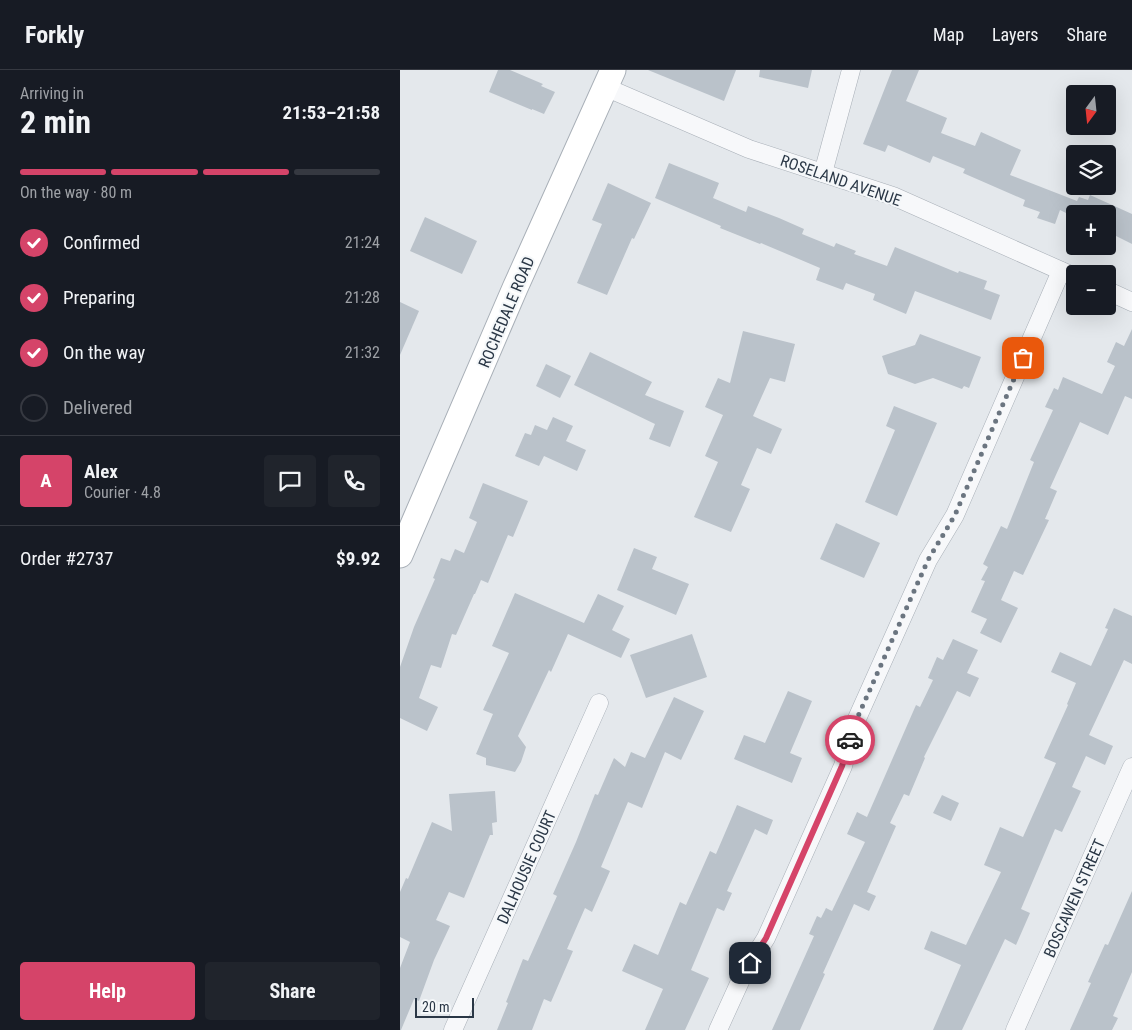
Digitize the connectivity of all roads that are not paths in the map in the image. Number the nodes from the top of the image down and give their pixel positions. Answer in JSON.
{"nodes":[{"id":1,"x":851,"y":70,"type":"edge"},
{"id":2,"x":609,"y":78,"type":"edge"},
{"id":3,"x":823,"y":173,"type":"junction"},
{"id":4,"x":1066,"y":273,"type":"edge"},
{"id":5,"x":1066,"y":278,"type":"edge"},
{"id":6,"x":1116,"y":295,"type":"edge"},
{"id":7,"x":1132,"y":302,"type":"edge"},
{"id":8,"x":406,"y":526,"type":"edge"},
{"id":9,"x":400,"y":555,"type":"edge"},
{"id":10,"x":599,"y":703,"type":"dead end"},
{"id":11,"x":1132,"y":767,"type":"edge"},
{"id":12,"x":453,"y":1030,"type":"edge"},
{"id":13,"x":718,"y":1030,"type":"edge"},
{"id":14,"x":1015,"y":1030,"type":"edge"}],
"edges":[{"from":1,"to":3,"type":"street"},
{"from":2,"to":3,"type":"street","name":"ROSELAND AVENUE"},
{"from":2,"to":8,"type":"main road","name":"ROCHEDALE ROAD"},
{"from":3,"to":4,"type":"street","name":"ROSELAND AVENUE"},
{"from":5,"to":13,"type":"street"},
{"from":6,"to":7,"type":"street"},
{"from":8,"to":9,"type":"main road","name":"ROCHEDALE ROAD"},
{"from":10,"to":12,"type":"street","name":"DALHOUSIE COURT"},
{"from":11,"to":14,"type":"street","name":"BOSCAWEN STREET"}]}
